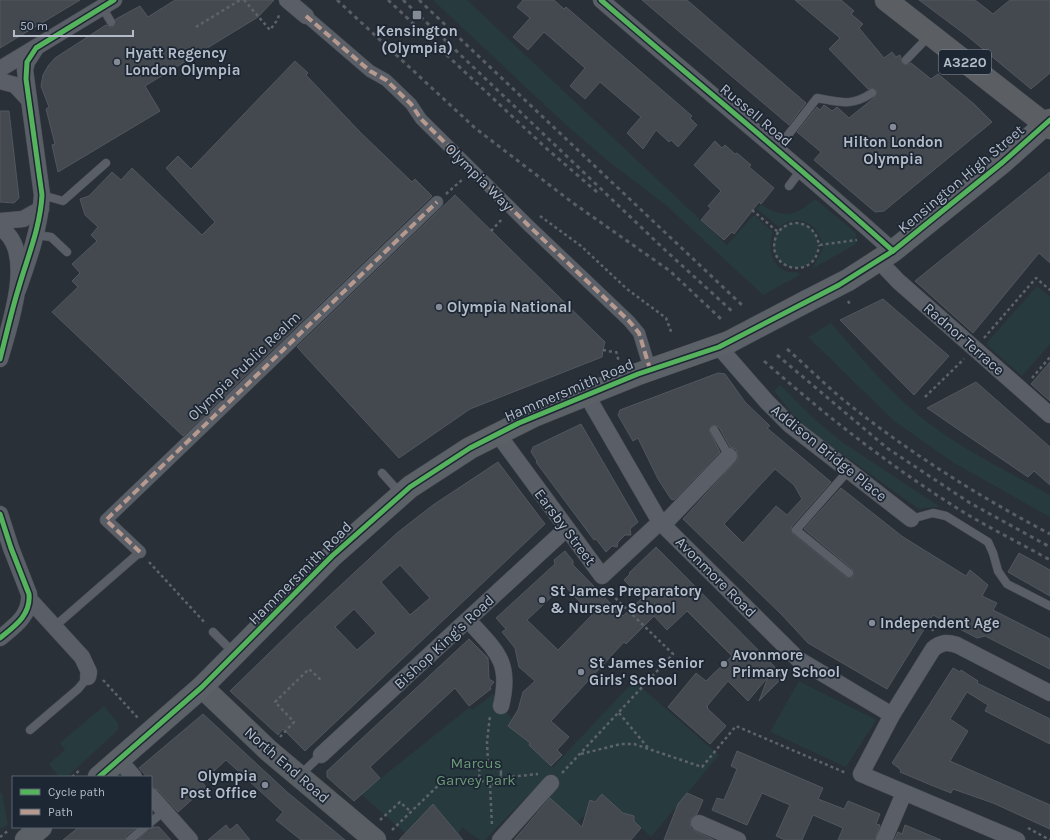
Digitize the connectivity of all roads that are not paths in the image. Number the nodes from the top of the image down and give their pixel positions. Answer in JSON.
{"nodes":[{"id":1,"x":601,"y":0,"type":"edge"},
{"id":2,"x":888,"y":1,"type":"edge"},
{"id":3,"x":108,"y":4,"type":"edge"},
{"id":4,"x":283,"y":6,"type":"edge"},
{"id":5,"x":306,"y":16,"type":"joint"},
{"id":6,"x":111,"y":22,"type":"dead end"},
{"id":7,"x":930,"y":35,"type":"junction"},
{"id":8,"x":36,"y":48,"type":"junction"},
{"id":9,"x":906,"y":60,"type":"dead end"},
{"id":10,"x":0,"y":70,"type":"edge"},
{"id":11,"x":0,"y":81,"type":"edge"},
{"id":12,"x":872,"y":93,"type":"dead end"},
{"id":13,"x":29,"y":100,"type":"junction"},
{"id":14,"x":1048,"y":125,"type":"edge"},
{"id":15,"x":778,"y":148,"type":"junction"},
{"id":16,"x":106,"y":163,"type":"dead end"},
{"id":17,"x":801,"y":170,"type":"junction"},
{"id":18,"x":789,"y":186,"type":"dead end"},
{"id":19,"x":42,"y":202,"type":"junction"},
{"id":20,"x":437,"y":202,"type":"road end"},
{"id":21,"x":0,"y":221,"type":"edge"},
{"id":22,"x":0,"y":228,"type":"edge"},
{"id":23,"x":36,"y":235,"type":"junction"},
{"id":24,"x":67,"y":252,"type":"dead end"},
{"id":25,"x":886,"y":256,"type":"junction"},
{"id":26,"x":18,"y":290,"type":"junction"},
{"id":27,"x":719,"y":347,"type":"junction"},
{"id":28,"x":0,"y":359,"type":"edge"},
{"id":29,"x":650,"y":369,"type":"junction"},
{"id":30,"x":586,"y":394,"type":"junction"},
{"id":31,"x":1050,"y":415,"type":"edge"},
{"id":32,"x":714,"y":430,"type":"dead end"},
{"id":33,"x":497,"y":433,"type":"junction"},
{"id":34,"x":729,"y":456,"type":"joint"},
{"id":35,"x":848,"y":471,"type":"junction"},
{"id":36,"x":382,"y":473,"type":"dead end"},
{"id":37,"x":401,"y":494,"type":"junction"},
{"id":38,"x":0,"y":514,"type":"edge"},
{"id":39,"x":911,"y":519,"type":"joint"},
{"id":40,"x":661,"y":523,"type":"junction"},
{"id":41,"x":566,"y":529,"type":"junction"},
{"id":42,"x":140,"y":552,"type":"joint"},
{"id":43,"x":849,"y":573,"type":"dead end"},
{"id":44,"x":30,"y":600,"type":"junction"},
{"id":45,"x":1050,"y":606,"type":"edge"},
{"id":46,"x":468,"y":620,"type":"junction"},
{"id":47,"x":54,"y":627,"type":"junction"},
{"id":48,"x":213,"y":632,"type":"road end"},
{"id":49,"x":0,"y":638,"type":"edge"},
{"id":50,"x":235,"y":654,"type":"junction"},
{"id":51,"x":87,"y":670,"type":"joint"},
{"id":52,"x":202,"y":687,"type":"junction"},
{"id":53,"x":1050,"y":693,"type":"edge"},
{"id":54,"x":501,"y":706,"type":"road end"},
{"id":55,"x":892,"y":715,"type":"junction"},
{"id":56,"x":30,"y":730,"type":"dead end"},
{"id":57,"x":119,"y":760,"type":"junction"},
{"id":58,"x":310,"y":765,"type":"junction"},
{"id":59,"x":100,"y":776,"type":"edge"},
{"id":60,"x":133,"y":776,"type":"edge"},
{"id":61,"x":551,"y":783,"type":"road end"},
{"id":62,"x":904,"y":793,"type":"junction"},
{"id":63,"x":152,"y":797,"type":"edge"},
{"id":64,"x":164,"y":811,"type":"junction"},
{"id":65,"x":152,"y":821,"type":"edge"},
{"id":66,"x":699,"y":823,"type":"dead end"},
{"id":67,"x":40,"y":828,"type":"edge"},
{"id":68,"x":144,"y":828,"type":"edge"},
{"id":69,"x":382,"y":830,"type":"edge"},
{"id":70,"x":1021,"y":834,"type":"edge"},
{"id":71,"x":496,"y":836,"type":"edge"},
{"id":72,"x":26,"y":840,"type":"edge"},
{"id":73,"x":130,"y":840,"type":"edge"},
{"id":74,"x":190,"y":840,"type":"edge"},
{"id":75,"x":738,"y":840,"type":"edge"},
{"id":76,"x":884,"y":840,"type":"edge"}],
"edges":[{"from":1,"to":15,"type":"street","name":"Russell Road"},
{"from":2,"to":7,"type":"highway","number":"A3220"},
{"from":3,"to":6,"type":"lane"},
{"from":3,"to":8,"type":"street"},
{"from":4,"to":5,"type":"street","name":"Olympia Way"},
{"from":5,"to":29,"type":"street","name":"Olympia Way"},
{"from":7,"to":9,"type":"lane"},
{"from":7,"to":14,"type":"highway","number":"A3220"},
{"from":8,"to":10,"type":"street"},
{"from":8,"to":13,"type":"street"},
{"from":11,"to":13,"type":"street"},
{"from":12,"to":15,"type":"lane"},
{"from":13,"to":19,"type":"street"},
{"from":14,"to":25,"type":"main road","name":"Kensington High Street"},
{"from":15,"to":17,"type":"street","name":"Russell Road"},
{"from":16,"to":19,"type":"lane"},
{"from":17,"to":18,"type":"lane"},
{"from":17,"to":25,"type":"street","name":"Russell Road"},
{"from":19,"to":21,"type":"street"},
{"from":19,"to":23,"type":"street"},
{"from":20,"to":42,"type":"street","name":"Olympia Public Realm"},
{"from":22,"to":26,"type":"street"},
{"from":23,"to":24,"type":"lane"},
{"from":23,"to":26,"type":"street"},
{"from":25,"to":27,"type":"main road","name":"Kensington High Street","bridge":true},
{"from":25,"to":31,"type":"street","name":"Radnor Terrace"},
{"from":26,"to":28,"type":"street"},
{"from":27,"to":29,"type":"main road","name":"Hammersmith Road"},
{"from":27,"to":35,"type":"street","name":"Addison Bridge Place"},
{"from":29,"to":30,"type":"main road","name":"Hammersmith Road"},
{"from":30,"to":33,"type":"main road","name":"Hammersmith Road"},
{"from":30,"to":40,"type":"street","name":"Avonmore Road"},
{"from":32,"to":34,"type":"lane"},
{"from":33,"to":37,"type":"main road","name":"Hammersmith Road"},
{"from":33,"to":41,"type":"street","name":"Earsby Street"},
{"from":34,"to":40,"type":"street","name":"Earsby Street"},
{"from":35,"to":39,"type":"street","name":"Addison Bridge Place"},
{"from":35,"to":43,"type":"lane"},
{"from":36,"to":37,"type":"lane"},
{"from":37,"to":50,"type":"main road","name":"Hammersmith Road"},
{"from":38,"to":44,"type":"street"},
{"from":39,"to":45,"type":"lane"},
{"from":40,"to":41,"type":"street","name":"Earsby Street"},
{"from":40,"to":55,"type":"street","name":"Avonmore Road"},
{"from":41,"to":46,"type":"street","name":"Bishop King's Road"},
{"from":42,"to":47,"type":"lane"},
{"from":44,"to":47,"type":"street"},
{"from":44,"to":49,"type":"street"},
{"from":46,"to":54,"type":"street"},
{"from":46,"to":58,"type":"street","name":"Bishop King's Road"},
{"from":47,"to":51,"type":"street"},
{"from":48,"to":50,"type":"lane"},
{"from":50,"to":52,"type":"main road","name":"Hammersmith Road"},
{"from":51,"to":56,"type":"lane"},
{"from":52,"to":57,"type":"main road","name":"Hammersmith Road"},
{"from":52,"to":58,"type":"main road","name":"North End Road"},
{"from":53,"to":55,"type":"street"},
{"from":55,"to":62,"type":"street"},
{"from":57,"to":59,"type":"main road","name":"Hammersmith Road"},
{"from":57,"to":60,"type":"street"},
{"from":58,"to":69,"type":"main road","name":"North End Road"},
{"from":61,"to":71,"type":"street"},
{"from":62,"to":70,"type":"street"},
{"from":62,"to":76,"type":"street"},
{"from":63,"to":64,"type":"street"},
{"from":64,"to":65,"type":"lane"},
{"from":64,"to":74,"type":"street"},
{"from":66,"to":75,"type":"street"},
{"from":67,"to":72,"type":"main road"},
{"from":68,"to":73,"type":"lane"}]}
